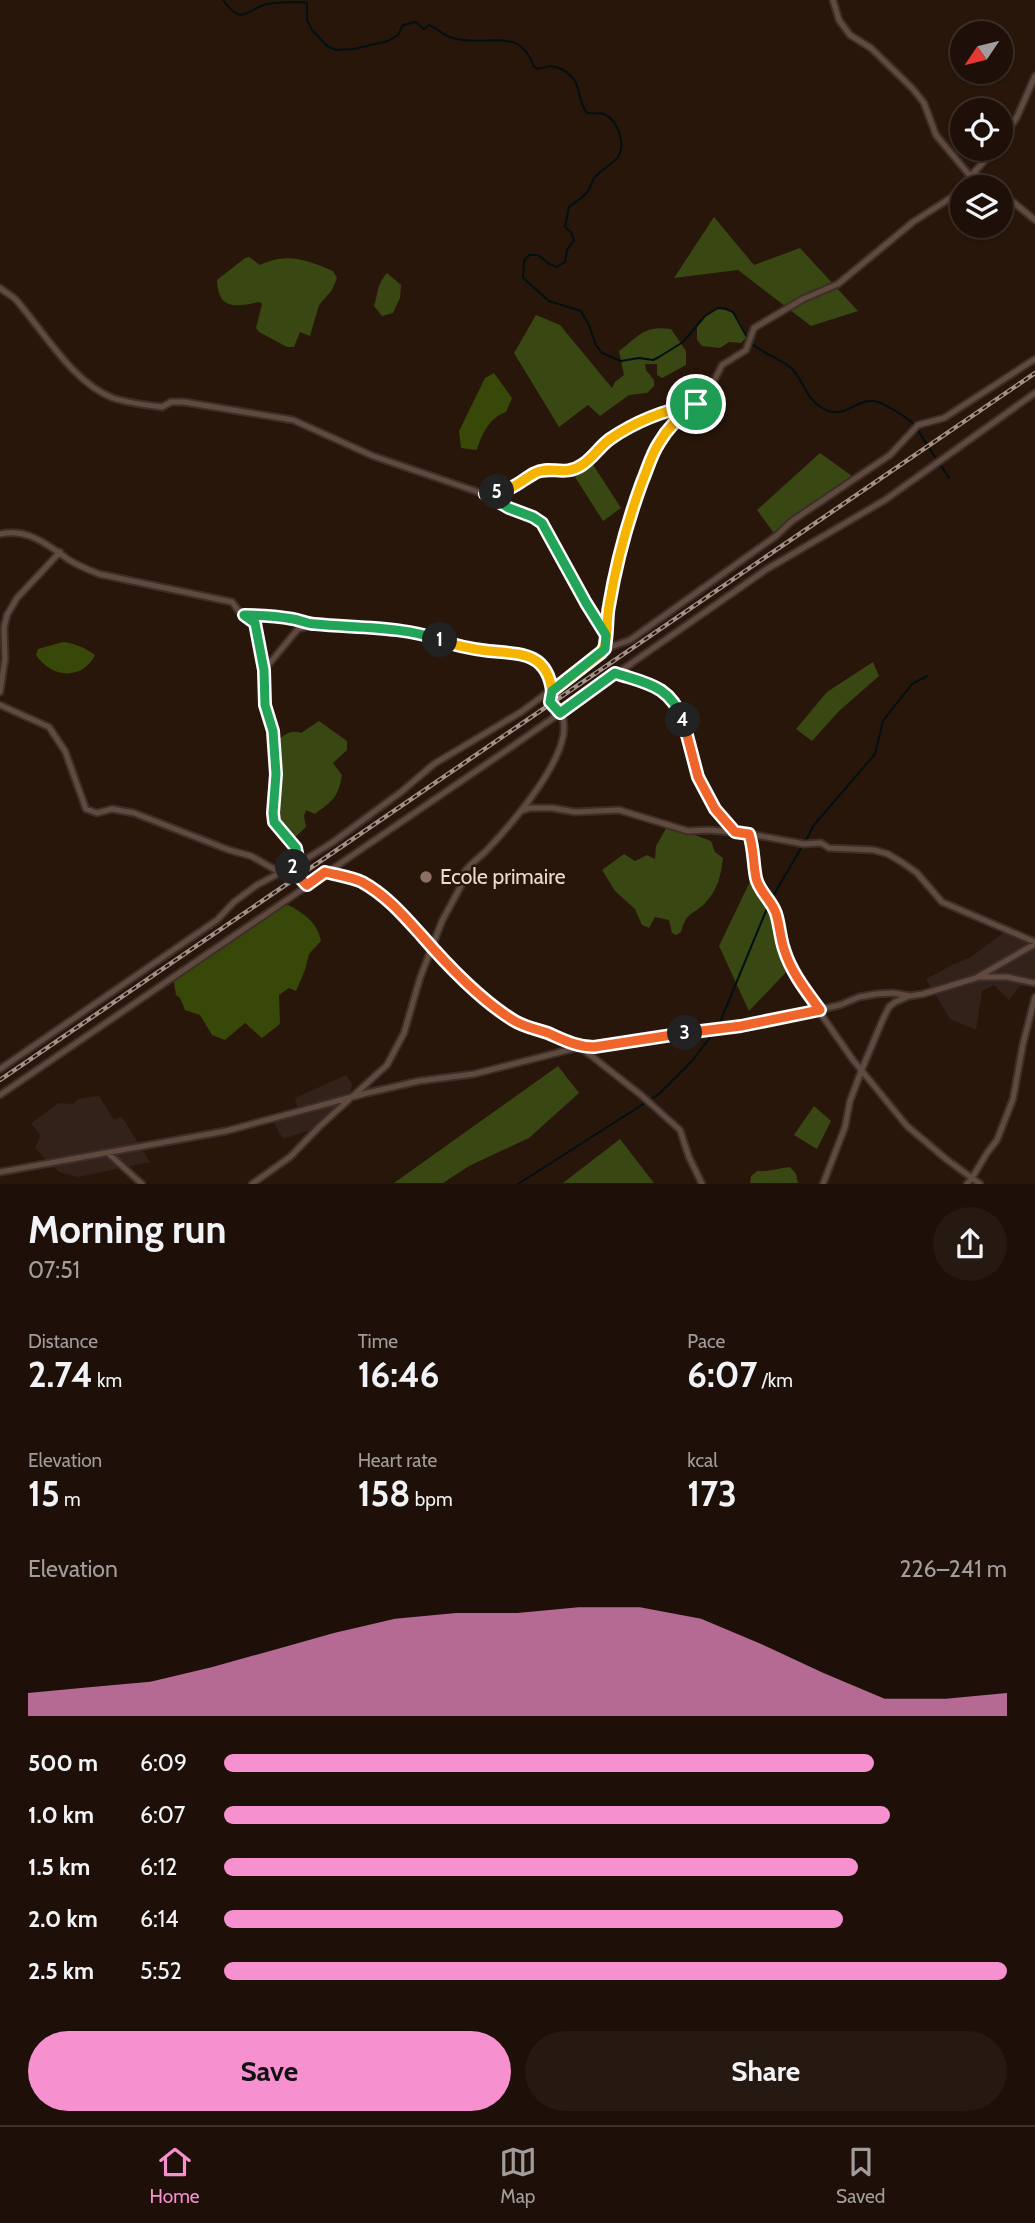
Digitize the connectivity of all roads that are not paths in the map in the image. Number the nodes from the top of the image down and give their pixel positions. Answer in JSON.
{"nodes":[{"id":1,"x":833,"y":0,"type":"edge"},
{"id":2,"x":1035,"y":76,"type":"edge"},
{"id":3,"x":1013,"y":123,"type":"edge"},
{"id":4,"x":985,"y":161,"type":"edge"},
{"id":5,"x":973,"y":175,"type":"joint"},
{"id":6,"x":950,"y":199,"type":"edge"},
{"id":7,"x":1013,"y":202,"type":"edge"},
{"id":8,"x":1035,"y":220,"type":"edge"},
{"id":9,"x":0,"y":288,"type":"edge"},
{"id":10,"x":1035,"y":359,"type":"edge"},
{"id":11,"x":1035,"y":393,"type":"edge"},
{"id":12,"x":696,"y":404,"type":"junction"},
{"id":13,"x":485,"y":494,"type":"junction"},
{"id":14,"x":0,"y":534,"type":"edge"},
{"id":15,"x":60,"y":552,"type":"junction"},
{"id":16,"x":244,"y":615,"type":"junction"},
{"id":17,"x":314,"y":625,"type":"junction"},
{"id":18,"x":606,"y":635,"type":"junction"},
{"id":19,"x":605,"y":649,"type":"junction"},
{"id":20,"x":264,"y":670,"type":"junction"},
{"id":21,"x":615,"y":673,"type":"junction"},
{"id":22,"x":552,"y":691,"type":"junction"},
{"id":23,"x":0,"y":692,"type":"edge"},
{"id":24,"x":0,"y":705,"type":"edge"},
{"id":25,"x":560,"y":713,"type":"junction"},
{"id":26,"x":521,"y":811,"type":"junction"},
{"id":27,"x":735,"y":832,"type":"junction"},
{"id":28,"x":749,"y":834,"type":"junction"},
{"id":29,"x":299,"y":863,"type":"junction"},
{"id":30,"x":290,"y":868,"type":"junction"},
{"id":31,"x":325,"y":872,"type":"junction"},
{"id":32,"x":281,"y":873,"type":"junction"},
{"id":33,"x":307,"y":885,"type":"junction"},
{"id":34,"x":1035,"y":943,"type":"edge"},
{"id":35,"x":432,"y":946,"type":"junction"},
{"id":36,"x":976,"y":978,"type":"junction"},
{"id":37,"x":1035,"y":983,"type":"edge"},
{"id":38,"x":910,"y":996,"type":"junction"},
{"id":39,"x":1035,"y":997,"type":"edge"},
{"id":40,"x":820,"y":1010,"type":"junction"},
{"id":41,"x":580,"y":1047,"type":"junction"},
{"id":42,"x":0,"y":1069,"type":"edge"},
{"id":43,"x":862,"y":1069,"type":"junction"},
{"id":44,"x":0,"y":1095,"type":"edge"},
{"id":45,"x":349,"y":1099,"type":"junction"},
{"id":46,"x":110,"y":1154,"type":"junction"},
{"id":47,"x":0,"y":1172,"type":"edge"},
{"id":48,"x":972,"y":1178,"type":"junction"},
{"id":49,"x":142,"y":1184,"type":"edge"},
{"id":50,"x":253,"y":1184,"type":"edge"},
{"id":51,"x":702,"y":1184,"type":"edge"},
{"id":52,"x":823,"y":1184,"type":"edge"},
{"id":53,"x":967,"y":1184,"type":"edge"},
{"id":54,"x":980,"y":1184,"type":"edge"}],
"edges":[{"from":1,"to":5,"type":"street"},
{"from":2,"to":3,"type":"street"},
{"from":4,"to":5,"type":"street"},
{"from":6,"to":12,"type":"street"},
{"from":7,"to":8,"type":"street"},
{"from":9,"to":13,"type":"street"},
{"from":10,"to":19,"type":"street"},
{"from":11,"to":21,"type":"street"},
{"from":12,"to":13,"type":"street"},
{"from":12,"to":18,"type":"street"},
{"from":13,"to":18,"type":"street"},
{"from":14,"to":15,"type":"street"},
{"from":15,"to":16,"type":"street"},
{"from":15,"to":23,"type":"street"},
{"from":16,"to":17,"type":"street"},
{"from":16,"to":20,"type":"street"},
{"from":17,"to":20,"type":"street"},
{"from":17,"to":22,"type":"street"},
{"from":18,"to":19,"type":"street"},
{"from":19,"to":22,"type":"street"},
{"from":20,"to":29,"type":"street"},
{"from":21,"to":25,"type":"street"},
{"from":21,"to":27,"type":"street"},
{"from":22,"to":25,"type":"street"},
{"from":22,"to":29,"type":"street"},
{"from":24,"to":32,"type":"street"},
{"from":25,"to":26,"type":"street"},
{"from":25,"to":31,"type":"street"},
{"from":26,"to":27,"type":"street"},
{"from":26,"to":35,"type":"street"},
{"from":27,"to":28,"type":"street"},
{"from":28,"to":34,"type":"street"},
{"from":28,"to":40,"type":"street"},
{"from":29,"to":30,"type":"street"},
{"from":30,"to":32,"type":"street"},
{"from":30,"to":33,"type":"street"},
{"from":31,"to":33,"type":"street"},
{"from":31,"to":35,"type":"street"},
{"from":32,"to":42,"type":"street"},
{"from":33,"to":44,"type":"street"},
{"from":34,"to":36,"type":"street"},
{"from":35,"to":41,"type":"street"},
{"from":35,"to":45,"type":"street"},
{"from":36,"to":37,"type":"street"},
{"from":36,"to":38,"type":"street"},
{"from":38,"to":40,"type":"street"},
{"from":38,"to":43,"type":"street"},
{"from":39,"to":48,"type":"street"},
{"from":40,"to":41,"type":"street"},
{"from":40,"to":43,"type":"street"},
{"from":41,"to":45,"type":"street"},
{"from":41,"to":51,"type":"street"},
{"from":43,"to":48,"type":"street"},
{"from":43,"to":52,"type":"street"},
{"from":45,"to":46,"type":"street"},
{"from":45,"to":50,"type":"street"},
{"from":46,"to":47,"type":"street"},
{"from":46,"to":49,"type":"street"},
{"from":48,"to":53,"type":"street"},
{"from":48,"to":54,"type":"street"}]}
